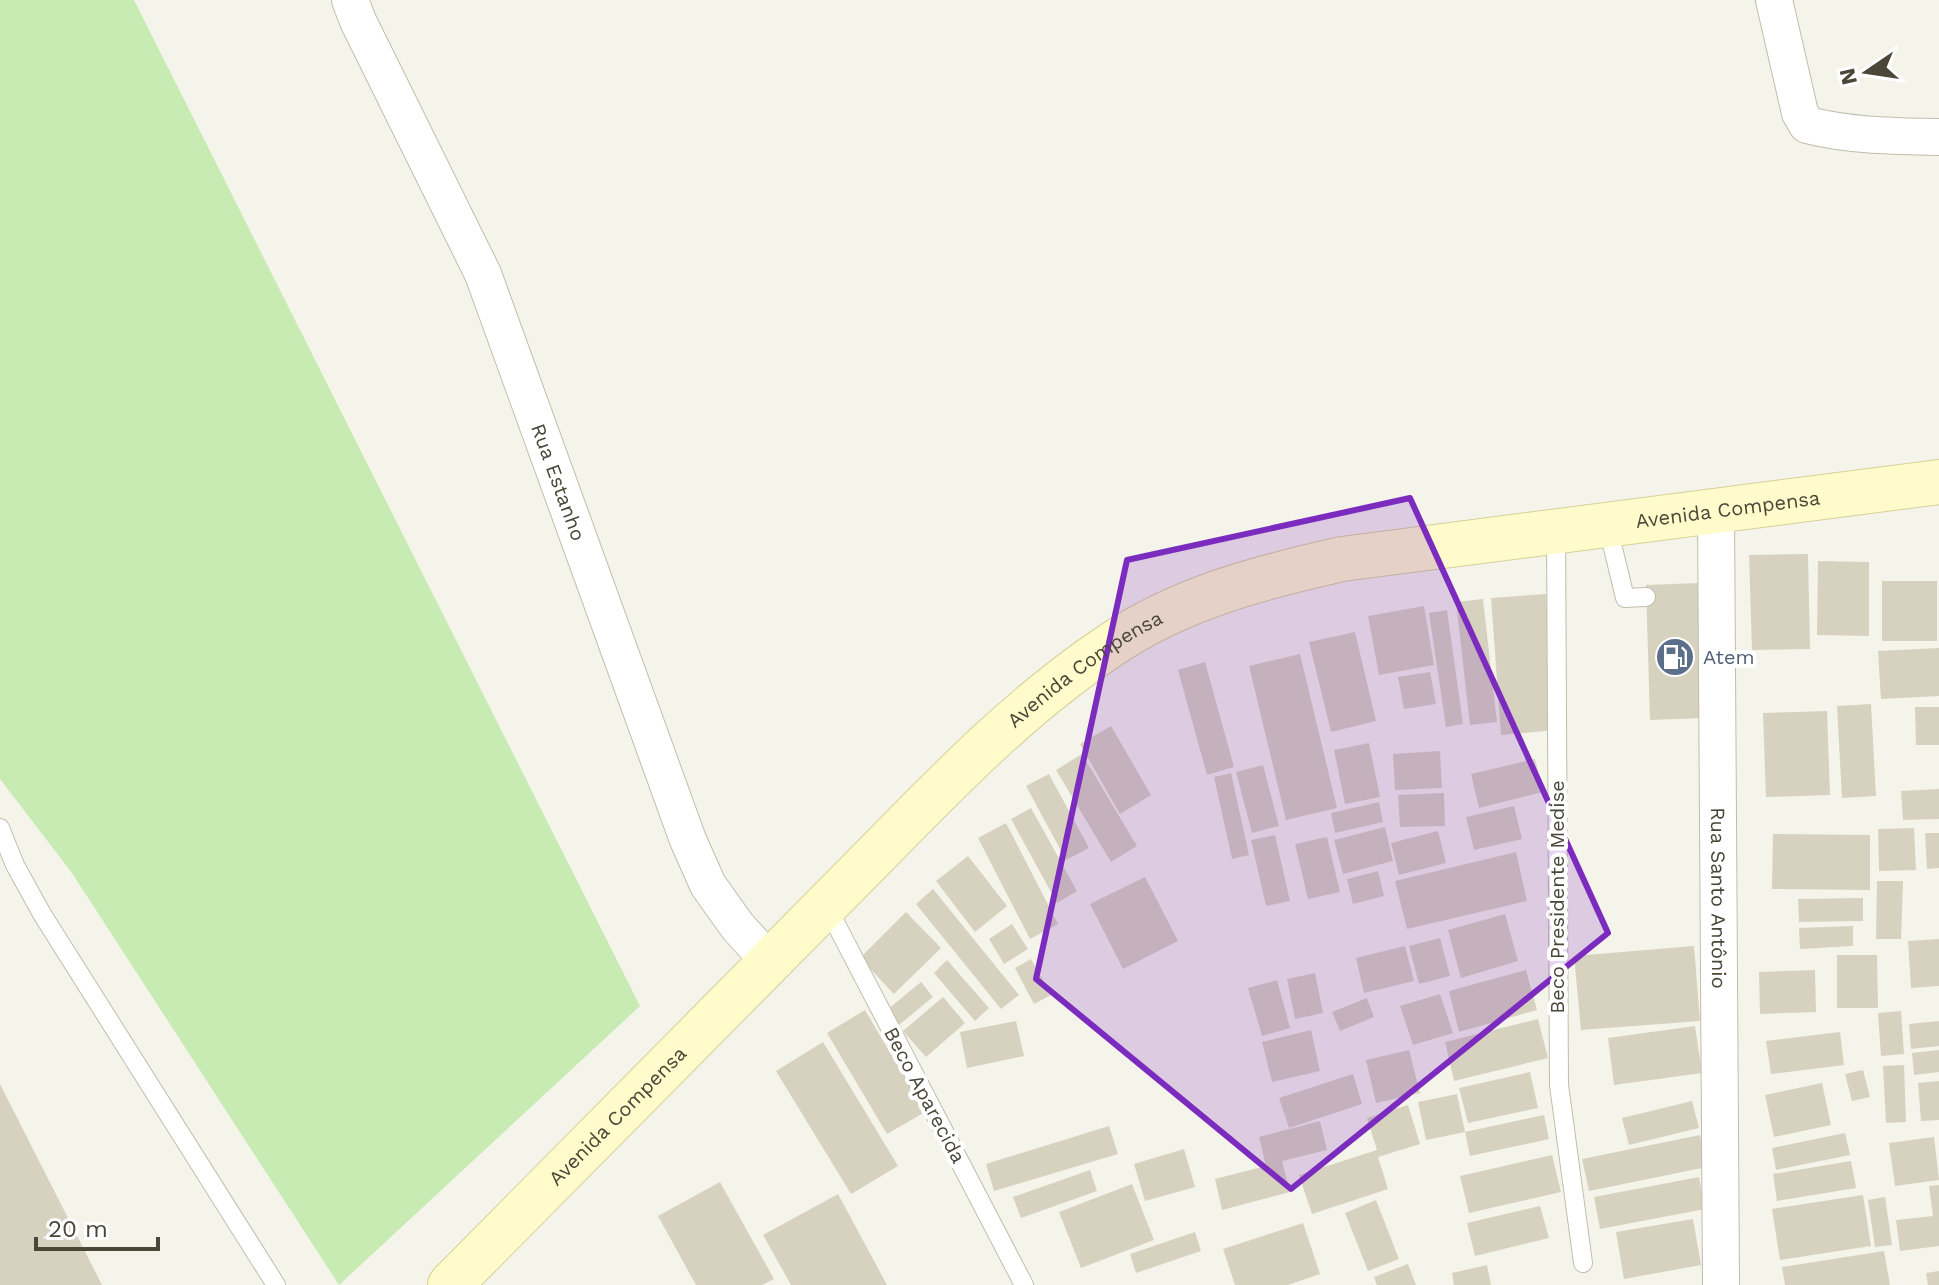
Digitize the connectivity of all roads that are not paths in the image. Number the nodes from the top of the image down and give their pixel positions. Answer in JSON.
{"nodes":[{"id":1,"x":350,"y":0,"type":"edge"},
{"id":2,"x":1774,"y":0,"type":"edge"},
{"id":3,"x":1939,"y":137,"type":"edge"},
{"id":4,"x":1939,"y":482,"type":"edge"},
{"id":5,"x":1716,"y":512,"type":"junction"},
{"id":6,"x":1607,"y":523,"type":"junction"},
{"id":7,"x":1556,"y":530,"type":"junction"},
{"id":8,"x":1646,"y":597,"type":"dead end"},
{"id":9,"x":0,"y":828,"type":"edge"},
{"id":10,"x":826,"y":905,"type":"junction"},
{"id":11,"x":769,"y":961,"type":"junction"},
{"id":12,"x":1583,"y":1263,"type":"dead end"},
{"id":13,"x":276,"y":1285,"type":"edge"},
{"id":14,"x":450,"y":1285,"type":"edge"},
{"id":15,"x":1024,"y":1285,"type":"edge"},
{"id":16,"x":1721,"y":1285,"type":"edge"}],
"edges":[{"from":1,"to":11,"type":"street","name":"Rua Estanho"},
{"from":2,"to":3,"type":"street"},
{"from":4,"to":5,"type":"street","name":"Avenida Compensa"},
{"from":5,"to":6,"type":"street","name":"Avenida Compensa"},
{"from":5,"to":16,"type":"street","name":"Rua Santo Antônio"},
{"from":6,"to":7,"type":"street","name":"Avenida Compensa"},
{"from":6,"to":8,"type":"lane"},
{"from":7,"to":10,"type":"street","name":"Avenida Compensa"},
{"from":7,"to":12,"type":"lane","name":"Beco Presidente Medise"},
{"from":9,"to":13,"type":"lane"},
{"from":10,"to":11,"type":"street","name":"Avenida Compensa"},
{"from":10,"to":15,"type":"lane","name":"Beco Aparecida"},
{"from":11,"to":14,"type":"street","name":"Avenida Compensa"}]}
